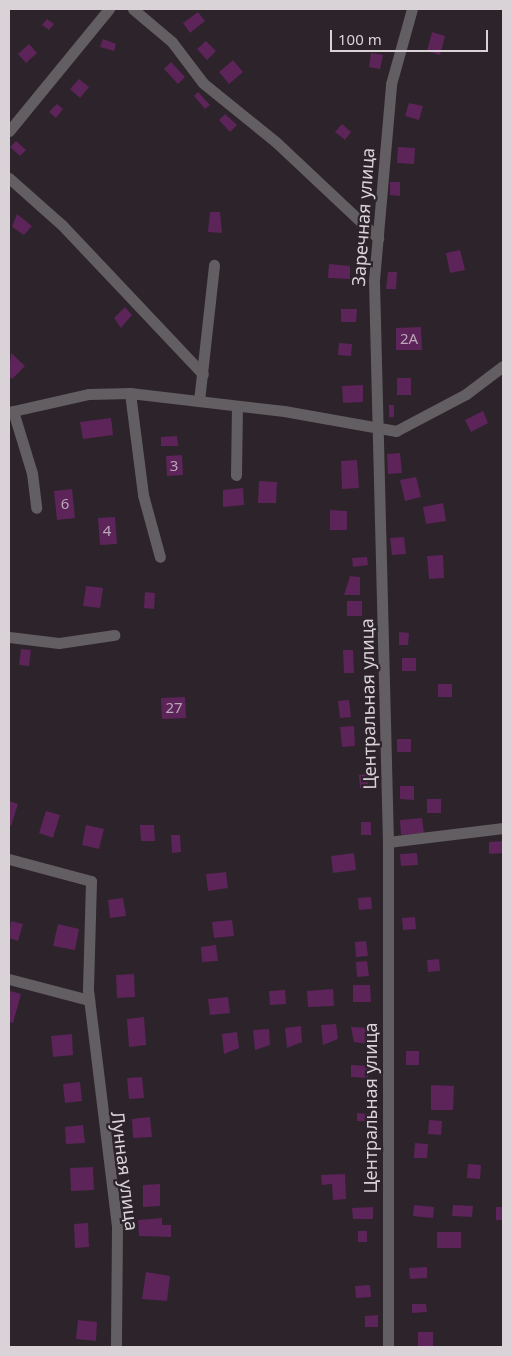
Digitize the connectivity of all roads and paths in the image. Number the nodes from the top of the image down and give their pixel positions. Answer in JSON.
{"nodes":[{"id":1,"x":109,"y":9,"type":"edge"},
{"id":2,"x":132,"y":9,"type":"edge"},
{"id":3,"x":412,"y":9,"type":"edge"},
{"id":4,"x":9,"y":131,"type":"edge"},
{"id":5,"x":9,"y":178,"type":"edge"},
{"id":6,"x":378,"y":238,"type":"junction"},
{"id":7,"x":214,"y":265,"type":"dead end"},
{"id":8,"x":503,"y":366,"type":"edge"},
{"id":9,"x":203,"y":374,"type":"junction"},
{"id":10,"x":130,"y":393,"type":"junction"},
{"id":11,"x":199,"y":401,"type":"junction"},
{"id":12,"x":237,"y":406,"type":"junction"},
{"id":13,"x":11,"y":411,"type":"edge"},
{"id":14,"x":374,"y":430,"type":"junction"},
{"id":15,"x":236,"y":475,"type":"dead end"},
{"id":16,"x":36,"y":508,"type":"dead end"},
{"id":17,"x":160,"y":557,"type":"dead end"},
{"id":18,"x":114,"y":635,"type":"dead end"},
{"id":19,"x":9,"y":637,"type":"edge"},
{"id":20,"x":503,"y":828,"type":"edge"},
{"id":21,"x":388,"y":842,"type":"junction"},
{"id":22,"x":9,"y":859,"type":"edge"},
{"id":23,"x":9,"y":979,"type":"edge"},
{"id":24,"x":89,"y":1000,"type":"junction"},
{"id":25,"x":116,"y":1347,"type":"edge"},
{"id":26,"x":388,"y":1347,"type":"edge"}],
"edges":[{"from":1,"to":4,"type":"street"},
{"from":2,"to":6,"type":"street"},
{"from":3,"to":6,"type":"street","name":"Заречная улица"},
{"from":5,"to":9,"type":"street"},
{"from":6,"to":14,"type":"street","name":"Заречная улица"},
{"from":7,"to":9,"type":"street"},
{"from":8,"to":14,"type":"street"},
{"from":9,"to":11,"type":"street"},
{"from":10,"to":11,"type":"street"},
{"from":10,"to":13,"type":"street"},
{"from":10,"to":17,"type":"street"},
{"from":11,"to":12,"type":"street"},
{"from":12,"to":14,"type":"street"},
{"from":12,"to":15,"type":"street"},
{"from":13,"to":16,"type":"street"},
{"from":14,"to":21,"type":"street","name":"Центральная улица"},
{"from":18,"to":19,"type":"street"},
{"from":20,"to":21,"type":"street"},
{"from":21,"to":26,"type":"street","name":"Центральная улица"},
{"from":22,"to":24,"type":"street","name":"Лунная улица"},
{"from":23,"to":24,"type":"street"},
{"from":24,"to":25,"type":"street","name":"Лунная улица"}]}
